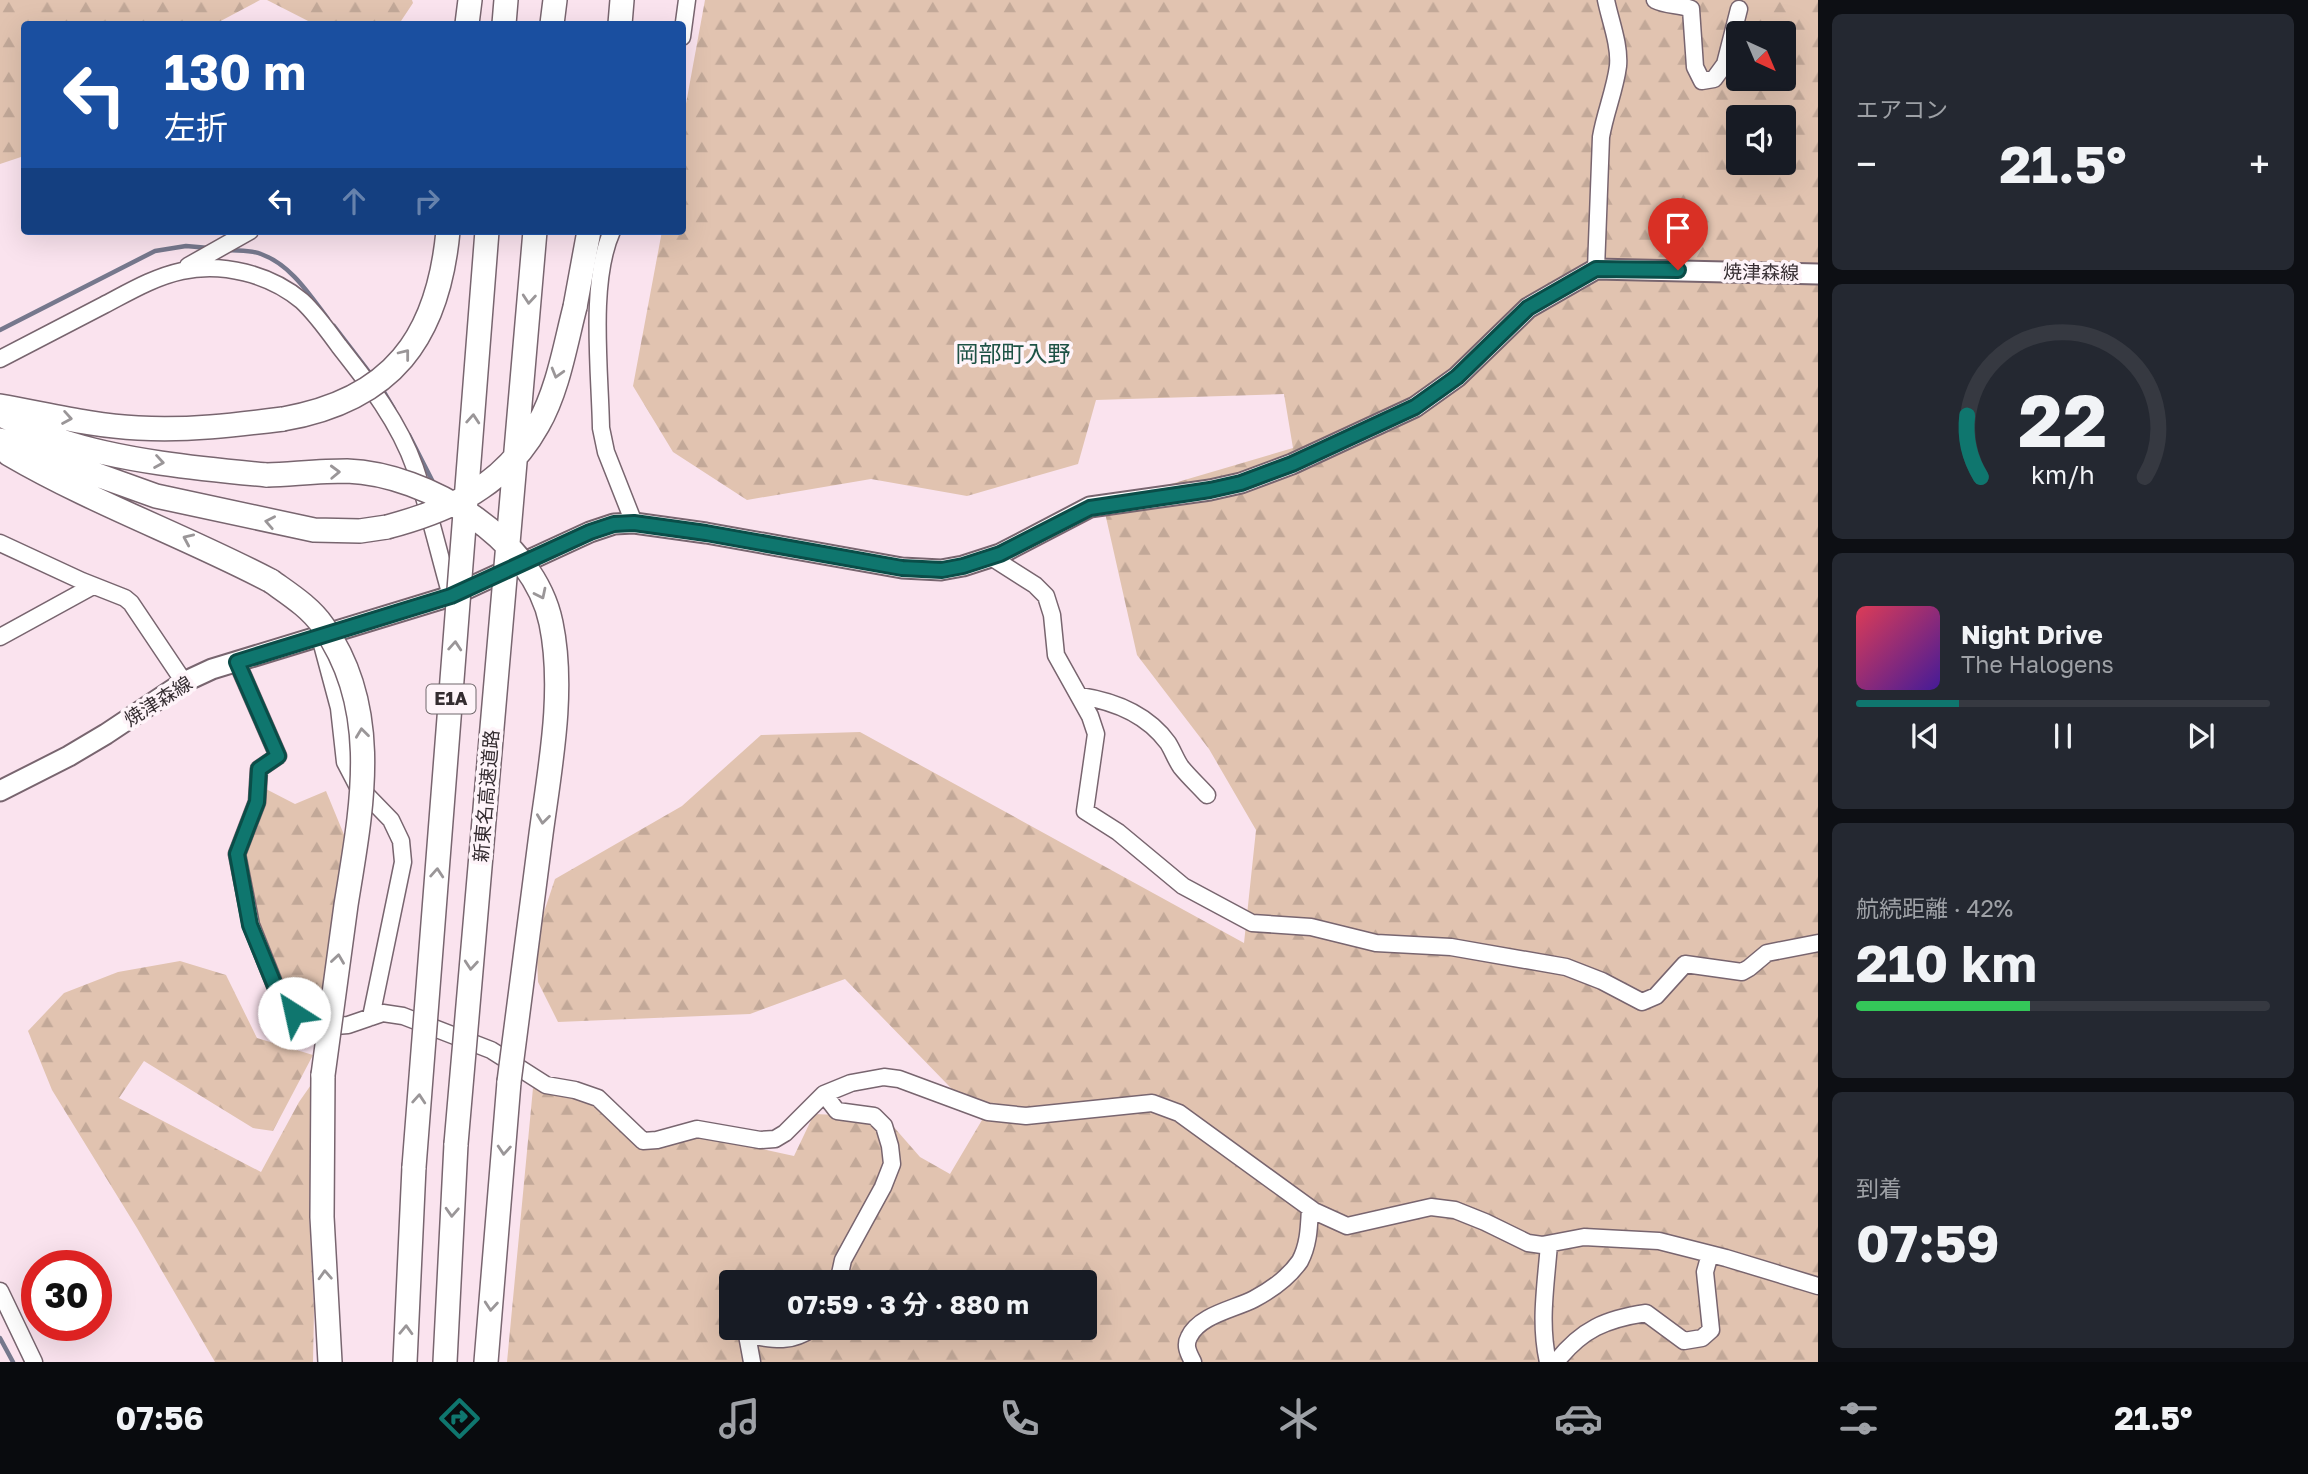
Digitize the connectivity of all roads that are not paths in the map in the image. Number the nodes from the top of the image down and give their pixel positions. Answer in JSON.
{"nodes":[{"id":1,"x":470,"y":0,"type":"edge"},
{"id":2,"x":506,"y":0,"type":"edge"},
{"id":3,"x":555,"y":0,"type":"edge"},
{"id":4,"x":622,"y":0,"type":"edge"},
{"id":5,"x":687,"y":0,"type":"edge"},
{"id":6,"x":1606,"y":0,"type":"edge"},
{"id":7,"x":1655,"y":0,"type":"edge"},
{"id":8,"x":1739,"y":9,"type":"dead end"},
{"id":9,"x":467,"y":21,"type":"edge"},
{"id":10,"x":504,"y":21,"type":"edge"},
{"id":11,"x":552,"y":21,"type":"edge"},
{"id":12,"x":620,"y":21,"type":"edge"},
{"id":13,"x":684,"y":21,"type":"edge"},
{"id":14,"x":243,"y":235,"type":"edge"},
{"id":15,"x":448,"y":235,"type":"edge"},
{"id":16,"x":488,"y":235,"type":"edge"},
{"id":17,"x":534,"y":235,"type":"edge"},
{"id":18,"x":588,"y":235,"type":"edge"},
{"id":19,"x":610,"y":235,"type":"edge"},
{"id":20,"x":1596,"y":269,"type":"junction"},
{"id":21,"x":181,"y":271,"type":"junction"},
{"id":22,"x":1818,"y":274,"type":"edge"},
{"id":23,"x":0,"y":359,"type":"edge"},
{"id":24,"x":0,"y":406,"type":"edge"},
{"id":25,"x":0,"y":414,"type":"edge"},
{"id":26,"x":0,"y":439,"type":"edge"},
{"id":27,"x":0,"y":449,"type":"edge"},
{"id":28,"x":634,"y":523,"type":"junction"},
{"id":29,"x":0,"y":543,"type":"edge"},
{"id":30,"x":991,"y":557,"type":"junction"},
{"id":31,"x":93,"y":586,"type":"junction"},
{"id":32,"x":451,"y":596,"type":"junction"},
{"id":33,"x":0,"y":637,"type":"edge"},
{"id":34,"x":320,"y":638,"type":"junction"},
{"id":35,"x":237,"y":662,"type":"junction"},
{"id":36,"x":184,"y":682,"type":"junction"},
{"id":37,"x":1080,"y":696,"type":"junction"},
{"id":38,"x":0,"y":791,"type":"edge"},
{"id":39,"x":1207,"y":795,"type":"dead end"},
{"id":40,"x":1818,"y":943,"type":"edge"},
{"id":41,"x":371,"y":1017,"type":"junction"},
{"id":42,"x":824,"y":1094,"type":"junction"},
{"id":43,"x":1310,"y":1208,"type":"junction"},
{"id":44,"x":1549,"y":1244,"type":"junction"},
{"id":45,"x":1710,"y":1254,"type":"junction"},
{"id":46,"x":841,"y":1270,"type":"edge"},
{"id":47,"x":1818,"y":1286,"type":"edge"},
{"id":48,"x":0,"y":1291,"type":"edge"},
{"id":49,"x":5,"y":1313,"type":"edge"},
{"id":50,"x":748,"y":1340,"type":"edge"},
{"id":51,"x":329,"y":1353,"type":"edge"},
{"id":52,"x":34,"y":1362,"type":"edge"},
{"id":53,"x":405,"y":1362,"type":"edge"},
{"id":54,"x":444,"y":1362,"type":"edge"},
{"id":55,"x":486,"y":1362,"type":"edge"},
{"id":56,"x":752,"y":1362,"type":"edge"},
{"id":57,"x":1193,"y":1362,"type":"edge"},
{"id":58,"x":1548,"y":1362,"type":"edge"},
{"id":59,"x":1556,"y":1362,"type":"edge"}],
"edges":[{"from":1,"to":9,"type":"highway"},
{"from":2,"to":10,"type":"highway"},
{"from":3,"to":11,"type":"highway"},
{"from":4,"to":12,"type":"highway"},
{"from":5,"to":13,"type":"street"},
{"from":6,"to":20,"type":"street"},
{"from":7,"to":8,"type":"street"},
{"from":14,"to":21,"type":"street"},
{"from":24,"to":15,"type":"highway","one_way":true,"bridge":true},
{"from":53,"to":16,"type":"highway","number":"E1A","one_way":true,"bridge":true},
{"from":17,"to":54,"type":"highway","name":"新東名高速道路","number":"E1A","one_way":true,"bridge":true},
{"from":18,"to":26,"type":"highway","one_way":true,"bridge":true},
{"from":19,"to":28,"type":"street"},
{"from":20,"to":22,"type":"main road","name":"焼津森線"},
{"from":20,"to":30,"type":"main road","name":"焼津森線"},
{"from":21,"to":23,"type":"street"},
{"from":21,"to":32,"type":"street"},
{"from":25,"to":55,"type":"highway","one_way":true,"bridge":true},
{"from":51,"to":27,"type":"highway","one_way":true,"bridge":true},
{"from":28,"to":30,"type":"main road","name":"焼津森線"},
{"from":28,"to":32,"type":"main road","name":"焼津森線"},
{"from":29,"to":31,"type":"street"},
{"from":30,"to":37,"type":"street"},
{"from":31,"to":33,"type":"street"},
{"from":31,"to":36,"type":"street"},
{"from":32,"to":34,"type":"main road","name":"焼津森線"},
{"from":34,"to":35,"type":"main road","name":"焼津森線"},
{"from":34,"to":41,"type":"street"},
{"from":35,"to":36,"type":"main road","name":"焼津森線"},
{"from":35,"to":41,"type":"street"},
{"from":36,"to":38,"type":"main road","name":"焼津森線"},
{"from":37,"to":39,"type":"street"},
{"from":37,"to":40,"type":"street"},
{"from":41,"to":42,"type":"street"},
{"from":42,"to":43,"type":"street"},
{"from":42,"to":46,"type":"street"},
{"from":43,"to":44,"type":"street"},
{"from":43,"to":57,"type":"street"},
{"from":44,"to":45,"type":"street"},
{"from":44,"to":58,"type":"street"},
{"from":45,"to":47,"type":"street"},
{"from":45,"to":59,"type":"street"},
{"from":48,"to":49,"type":"street"},
{"from":49,"to":52,"type":"street"},
{"from":50,"to":56,"type":"street"}]}
